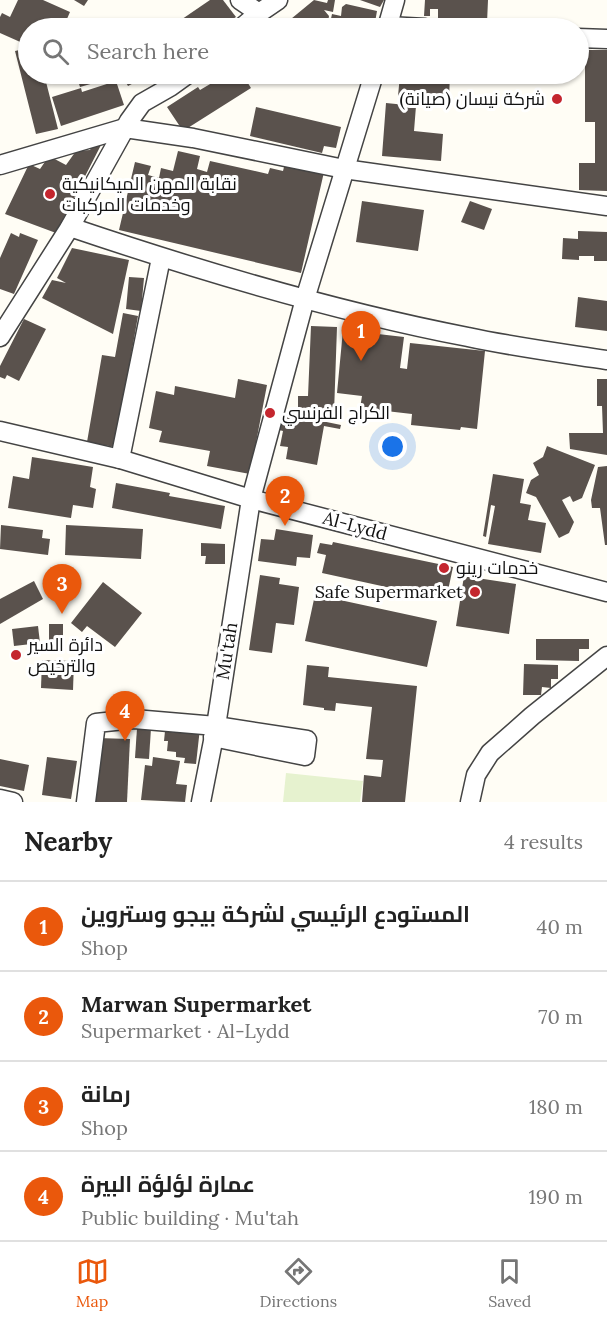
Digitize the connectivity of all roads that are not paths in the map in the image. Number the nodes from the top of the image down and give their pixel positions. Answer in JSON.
{"nodes":[{"id":1,"x":240,"y":0,"type":"edge"},
{"id":2,"x":278,"y":0,"type":"edge"},
{"id":3,"x":395,"y":0,"type":"edge"},
{"id":4,"x":259,"y":13,"type":"junction"},
{"id":5,"x":253,"y":18,"type":"edge"},
{"id":6,"x":390,"y":18,"type":"edge"},
{"id":7,"x":589,"y":38,"type":"edge"},
{"id":8,"x":607,"y":39,"type":"edge"},
{"id":9,"x":174,"y":84,"type":"edge"},
{"id":10,"x":371,"y":84,"type":"edge"},
{"id":11,"x":126,"y":128,"type":"junction"},
{"id":12,"x":0,"y":165,"type":"edge"},
{"id":13,"x":345,"y":170,"type":"junction"},
{"id":14,"x":607,"y":206,"type":"edge"},
{"id":15,"x":70,"y":227,"type":"junction"},
{"id":16,"x":161,"y":258,"type":"junction"},
{"id":17,"x":305,"y":299,"type":"junction"},
{"id":18,"x":0,"y":337,"type":"edge"},
{"id":19,"x":607,"y":360,"type":"edge"},
{"id":20,"x":0,"y":431,"type":"edge"},
{"id":21,"x":120,"y":459,"type":"junction"},
{"id":22,"x":251,"y":499,"type":"junction"},
{"id":23,"x":607,"y":592,"type":"edge"},
{"id":24,"x":607,"y":656,"type":"edge"},
{"id":25,"x":214,"y":731,"type":"junction"},
{"id":26,"x":0,"y":799,"type":"edge"},
{"id":27,"x":13,"y":802,"type":"edge"},
{"id":28,"x":86,"y":802,"type":"edge"},
{"id":29,"x":201,"y":802,"type":"edge"},
{"id":30,"x":470,"y":802,"type":"edge"}],
"edges":[{"from":1,"to":4,"type":"street"},
{"from":2,"to":4,"type":"street"},
{"from":3,"to":6,"type":"street"},
{"from":4,"to":5,"type":"street"},
{"from":7,"to":8,"type":"street"},
{"from":9,"to":11,"type":"street"},
{"from":10,"to":13,"type":"street","name":"Mu'tah"},
{"from":11,"to":12,"type":"street"},
{"from":11,"to":13,"type":"street"},
{"from":11,"to":15,"type":"street"},
{"from":13,"to":14,"type":"street"},
{"from":13,"to":17,"type":"street","name":"Mu'tah"},
{"from":15,"to":16,"type":"street"},
{"from":15,"to":18,"type":"street"},
{"from":16,"to":17,"type":"street"},
{"from":16,"to":21,"type":"street"},
{"from":17,"to":19,"type":"street"},
{"from":17,"to":22,"type":"street","name":"Mu'tah"},
{"from":20,"to":21,"type":"street","name":"Al-Lydd"},
{"from":21,"to":22,"type":"street","name":"Al-Lydd"},
{"from":22,"to":23,"type":"street","name":"Al-Lydd"},
{"from":22,"to":25,"type":"street","name":"Mu'tah"},
{"from":24,"to":30,"type":"street"},
{"from":25,"to":28,"type":"street"},
{"from":25,"to":29,"type":"street","name":"Mu'tah"},
{"from":26,"to":27,"type":"street"}]}
